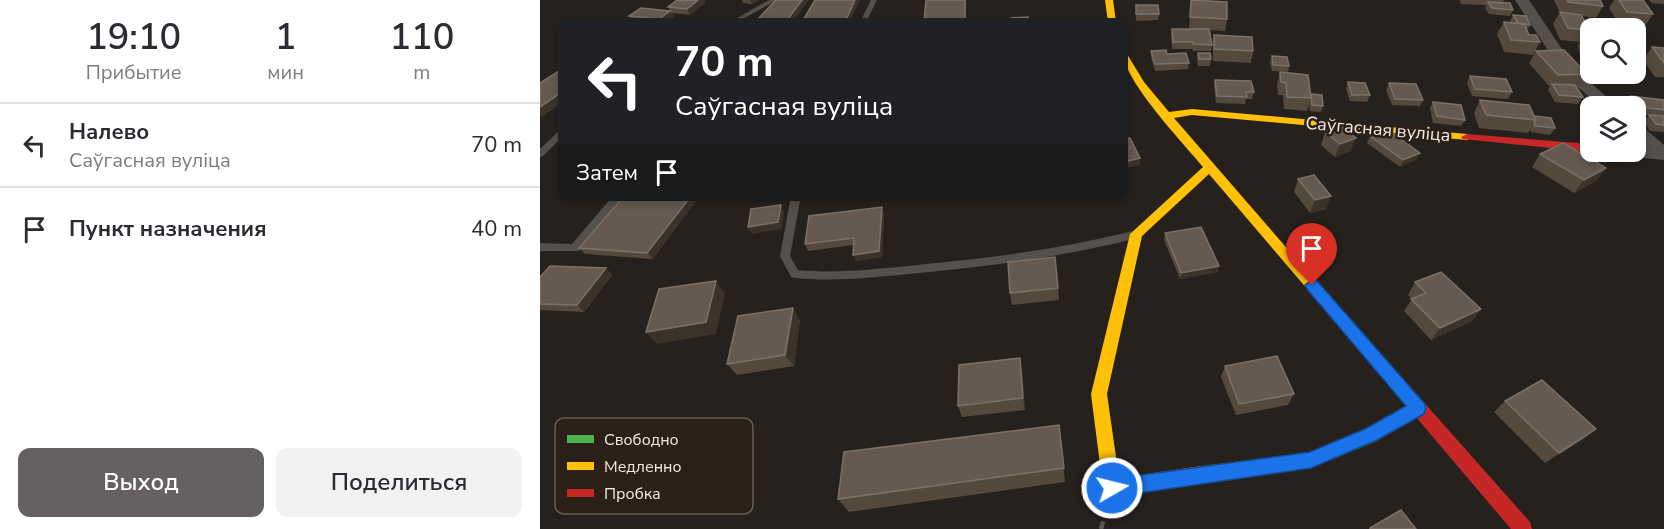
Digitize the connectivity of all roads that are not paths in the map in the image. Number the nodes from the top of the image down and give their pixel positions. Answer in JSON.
{"nodes":[{"id":1,"x":774,"y":0,"type":"edge"},
{"id":2,"x":874,"y":0,"type":"edge"},
{"id":3,"x":1109,"y":0,"type":"edge"},
{"id":4,"x":1522,"y":0,"type":"edge"},
{"id":5,"x":740,"y":18,"type":"edge"},
{"id":6,"x":865,"y":18,"type":"edge"},
{"id":7,"x":1111,"y":18,"type":"edge"},
{"id":8,"x":1128,"y":63,"type":"edge"},
{"id":9,"x":1597,"y":96,"type":"edge"},
{"id":10,"x":1166,"y":116,"type":"junction"},
{"id":11,"x":558,"y":137,"type":"edge"},
{"id":12,"x":1646,"y":138,"type":"edge"},
{"id":13,"x":1580,"y":147,"type":"edge"},
{"id":14,"x":1646,"y":153,"type":"edge"},
{"id":15,"x":540,"y":154,"type":"edge"},
{"id":16,"x":1210,"y":167,"type":"junction"},
{"id":17,"x":613,"y":201,"type":"edge"},
{"id":18,"x":795,"y":201,"type":"edge"},
{"id":19,"x":1136,"y":234,"type":"junction"},
{"id":20,"x":540,"y":247,"type":"edge"},
{"id":21,"x":1418,"y":408,"type":"junction"},
{"id":22,"x":1523,"y":529,"type":"edge"}],
"edges":[{"from":1,"to":5,"type":"lane"},
{"from":2,"to":6,"type":"lane"},
{"from":3,"to":7,"type":"street"},
{"from":4,"to":9,"type":"street"},
{"from":8,"to":10,"type":"street"},
{"from":10,"to":13,"type":"street","name":"Саўгасная вуліца"},
{"from":10,"to":16,"type":"street"},
{"from":11,"to":15,"type":"lane"},
{"from":12,"to":14,"type":"street"},
{"from":16,"to":19,"type":"street"},
{"from":16,"to":21,"type":"street"},
{"from":17,"to":20,"type":"lane"},
{"from":18,"to":19,"type":"lane"},
{"from":19,"to":21,"type":"street"},
{"from":21,"to":22,"type":"street"}]}
